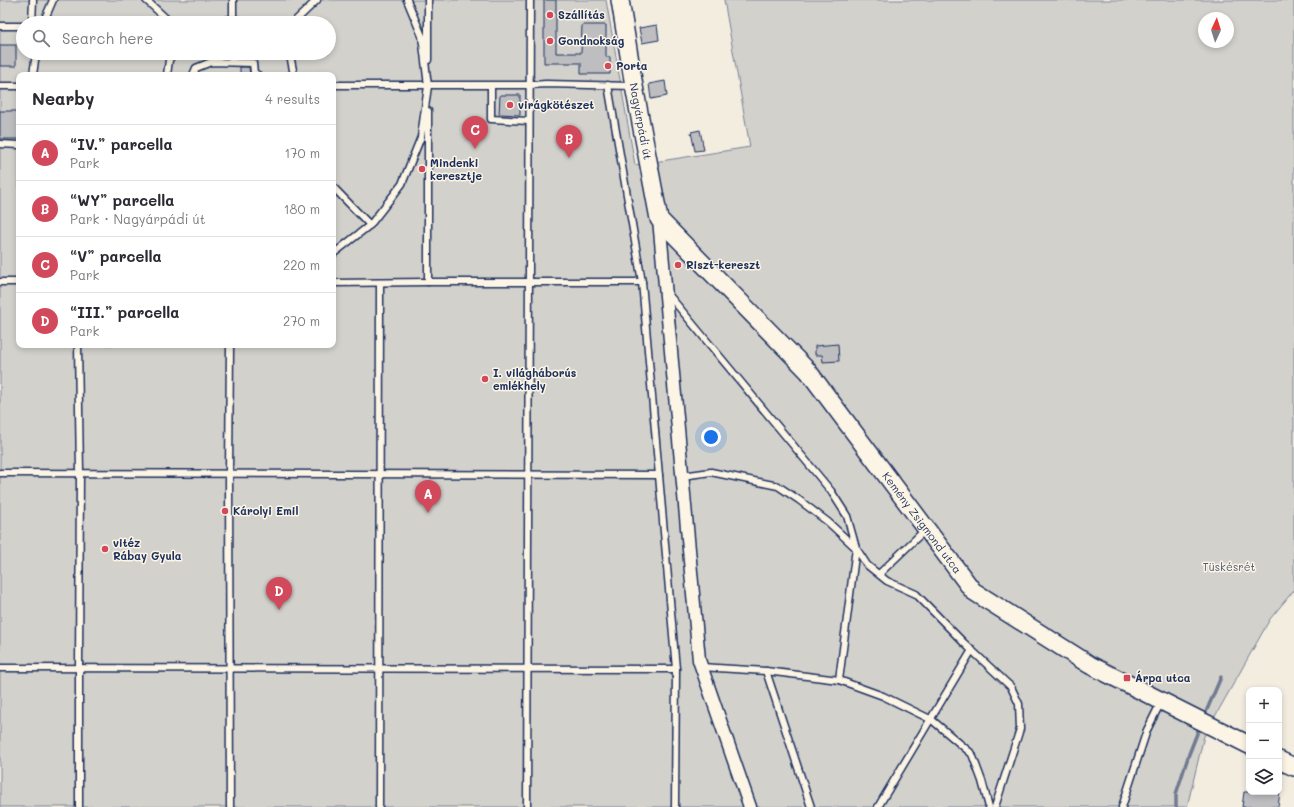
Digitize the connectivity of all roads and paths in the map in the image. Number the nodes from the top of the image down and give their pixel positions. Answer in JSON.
{"nodes":[{"id":1,"x":32,"y":0,"type":"edge"},
{"id":2,"x":53,"y":0,"type":"edge"},
{"id":3,"x":146,"y":0,"type":"edge"},
{"id":4,"x":233,"y":0,"type":"edge"},
{"id":5,"x":317,"y":0,"type":"edge"},
{"id":6,"x":407,"y":0,"type":"edge"},
{"id":7,"x":428,"y":0,"type":"edge"},
{"id":8,"x":530,"y":0,"type":"edge"},
{"id":9,"x":620,"y":0,"type":"edge"},
{"id":10,"x":32,"y":16,"type":"edge"},
{"id":11,"x":46,"y":16,"type":"edge"},
{"id":12,"x":163,"y":16,"type":"edge"},
{"id":13,"x":233,"y":16,"type":"edge"},
{"id":14,"x":300,"y":16,"type":"edge"},
{"id":15,"x":0,"y":26,"type":"edge"},
{"id":16,"x":16,"y":26,"type":"edge"},
{"id":17,"x":32,"y":60,"type":"edge"},
{"id":18,"x":35,"y":60,"type":"edge"},
{"id":19,"x":169,"y":60,"type":"edge"},
{"id":20,"x":291,"y":60,"type":"edge"},
{"id":21,"x":232,"y":62,"type":"joint"},
{"id":22,"x":33,"y":72,"type":"edge"},
{"id":23,"x":33,"y":72,"type":"edge"},
{"id":24,"x":167,"y":72,"type":"edge"},
{"id":25,"x":194,"y":72,"type":"edge"},
{"id":26,"x":254,"y":72,"type":"edge"},
{"id":27,"x":293,"y":72,"type":"edge"},
{"id":28,"x":336,"y":85,"type":"edge"},
{"id":29,"x":608,"y":85,"type":"junction"},
{"id":30,"x":0,"y":86,"type":"edge"},
{"id":31,"x":16,"y":86,"type":"edge"},
{"id":32,"x":428,"y":86,"type":"junction"},
{"id":33,"x":491,"y":86,"type":"junction"},
{"id":34,"x":530,"y":86,"type":"junction"},
{"id":35,"x":634,"y":86,"type":"junction"},
{"id":36,"x":529,"y":121,"type":"junction"},
{"id":37,"x":0,"y":144,"type":"edge"},
{"id":38,"x":16,"y":145,"type":"edge"},
{"id":39,"x":336,"y":190,"type":"edge"},
{"id":40,"x":659,"y":219,"type":"junction"},
{"id":41,"x":370,"y":225,"type":"junction"},
{"id":42,"x":336,"y":252,"type":"edge"},
{"id":43,"x":0,"y":282,"type":"edge"},
{"id":44,"x":16,"y":282,"type":"edge"},
{"id":45,"x":428,"y":282,"type":"junction"},
{"id":46,"x":529,"y":282,"type":"junction"},
{"id":47,"x":642,"y":282,"type":"junction"},
{"id":48,"x":336,"y":283,"type":"edge"},
{"id":49,"x":380,"y":283,"type":"junction"},
{"id":50,"x":666,"y":291,"type":"junction"},
{"id":51,"x":78,"y":348,"type":"edge"},
{"id":52,"x":230,"y":348,"type":"edge"},
{"id":53,"x":0,"y":473,"type":"edge"},
{"id":54,"x":80,"y":473,"type":"junction"},
{"id":55,"x":228,"y":474,"type":"junction"},
{"id":56,"x":379,"y":474,"type":"junction"},
{"id":57,"x":528,"y":474,"type":"junction"},
{"id":58,"x":659,"y":474,"type":"junction"},
{"id":59,"x":682,"y":476,"type":"junction"},
{"id":60,"x":926,"y":528,"type":"junction"},
{"id":61,"x":856,"y":548,"type":"junction"},
{"id":62,"x":879,"y":574,"type":"junction"},
{"id":63,"x":972,"y":650,"type":"junction"},
{"id":64,"x":702,"y":667,"type":"junction"},
{"id":65,"x":0,"y":668,"type":"edge"},
{"id":66,"x":79,"y":668,"type":"junction"},
{"id":67,"x":230,"y":668,"type":"junction"},
{"id":68,"x":378,"y":669,"type":"junction"},
{"id":69,"x":528,"y":669,"type":"junction"},
{"id":70,"x":676,"y":669,"type":"junction"},
{"id":71,"x":766,"y":671,"type":"junction"},
{"id":72,"x":839,"y":680,"type":"junction"},
{"id":73,"x":1162,"y":701,"type":"junction"},
{"id":74,"x":930,"y":720,"type":"junction"},
{"id":75,"x":1246,"y":743,"type":"edge"},
{"id":76,"x":1282,"y":761,"type":"edge"},
{"id":77,"x":1294,"y":767,"type":"edge"},
{"id":78,"x":79,"y":807,"type":"edge"},
{"id":79,"x":230,"y":807,"type":"edge"},
{"id":80,"x":379,"y":807,"type":"edge"},
{"id":81,"x":527,"y":807,"type":"edge"},
{"id":82,"x":675,"y":807,"type":"edge"},
{"id":83,"x":750,"y":807,"type":"edge"},
{"id":84,"x":811,"y":807,"type":"edge"},
{"id":85,"x":878,"y":807,"type":"edge"},
{"id":86,"x":989,"y":807,"type":"edge"},
{"id":87,"x":995,"y":807,"type":"edge"},
{"id":88,"x":1122,"y":807,"type":"edge"}],
"edges":[{"from":1,"to":10,"type":"lane"},
{"from":2,"to":11,"type":"lane"},
{"from":3,"to":12,"type":"lane"},
{"from":4,"to":13,"type":"lane"},
{"from":5,"to":14,"type":"lane"},
{"from":6,"to":32,"type":"lane"},
{"from":7,"to":32,"type":"lane"},
{"from":8,"to":34,"type":"lane"},
{"from":9,"to":35,"type":"street","name":"Nagyárpádi út"},
{"from":15,"to":16,"type":"lane"},
{"from":17,"to":22,"type":"lane"},
{"from":18,"to":23,"type":"lane"},
{"from":19,"to":24,"type":"lane"},
{"from":20,"to":27,"type":"lane"},
{"from":21,"to":25,"type":"lane"},
{"from":21,"to":26,"type":"lane"},
{"from":28,"to":32,"type":"lane"},
{"from":29,"to":34,"type":"lane"},
{"from":29,"to":35,"type":"lane"},
{"from":29,"to":47,"type":"lane"},
{"from":30,"to":31,"type":"lane"},
{"from":32,"to":33,"type":"lane"},
{"from":32,"to":41,"type":"lane"},
{"from":32,"to":45,"type":"lane"},
{"from":33,"to":34,"type":"lane"},
{"from":33,"to":36,"type":"lane"},
{"from":34,"to":36,"type":"lane"},
{"from":35,"to":40,"type":"street","name":"Nagyárpádi út"},
{"from":36,"to":46,"type":"lane"},
{"from":37,"to":38,"type":"lane"},
{"from":39,"to":41,"type":"lane"},
{"from":40,"to":50,"type":"street"},
{"from":40,"to":60,"type":"street","name":"Kemény Zsigmond utca"},
{"from":41,"to":42,"type":"lane"},
{"from":43,"to":44,"type":"lane"},
{"from":45,"to":46,"type":"lane"},
{"from":45,"to":49,"type":"lane"},
{"from":46,"to":47,"type":"lane"},
{"from":46,"to":57,"type":"lane"},
{"from":47,"to":58,"type":"lane"},
{"from":48,"to":49,"type":"lane"},
{"from":49,"to":56,"type":"lane"},
{"from":50,"to":59,"type":"street"},
{"from":50,"to":61,"type":"lane"},
{"from":51,"to":54,"type":"lane"},
{"from":52,"to":55,"type":"lane"},
{"from":53,"to":54,"type":"lane"},
{"from":54,"to":55,"type":"lane"},
{"from":54,"to":66,"type":"lane"},
{"from":55,"to":56,"type":"lane"},
{"from":55,"to":67,"type":"lane"},
{"from":56,"to":57,"type":"lane"},
{"from":56,"to":68,"type":"lane"},
{"from":57,"to":58,"type":"lane"},
{"from":57,"to":69,"type":"lane"},
{"from":58,"to":70,"type":"lane"},
{"from":59,"to":61,"type":"lane"},
{"from":59,"to":64,"type":"street"},
{"from":60,"to":62,"type":"lane"},
{"from":60,"to":73,"type":"street","name":"Kemény Zsigmond utca"},
{"from":61,"to":62,"type":"lane"},
{"from":61,"to":72,"type":"lane"},
{"from":62,"to":63,"type":"lane"},
{"from":63,"to":74,"type":"lane"},
{"from":63,"to":87,"type":"lane"},
{"from":64,"to":71,"type":"lane"},
{"from":64,"to":83,"type":"street"},
{"from":65,"to":66,"type":"lane"},
{"from":66,"to":67,"type":"lane"},
{"from":66,"to":78,"type":"lane"},
{"from":67,"to":68,"type":"lane"},
{"from":67,"to":79,"type":"lane"},
{"from":68,"to":69,"type":"lane"},
{"from":68,"to":80,"type":"lane"},
{"from":69,"to":70,"type":"lane"},
{"from":69,"to":81,"type":"lane"},
{"from":70,"to":82,"type":"lane"},
{"from":71,"to":72,"type":"lane"},
{"from":71,"to":84,"type":"lane"},
{"from":72,"to":74,"type":"lane"},
{"from":73,"to":75,"type":"street","name":"Kemény Zsigmond utca"},
{"from":73,"to":88,"type":"lane"},
{"from":74,"to":85,"type":"lane"},
{"from":74,"to":86,"type":"lane"},
{"from":76,"to":77,"type":"street"}]}
